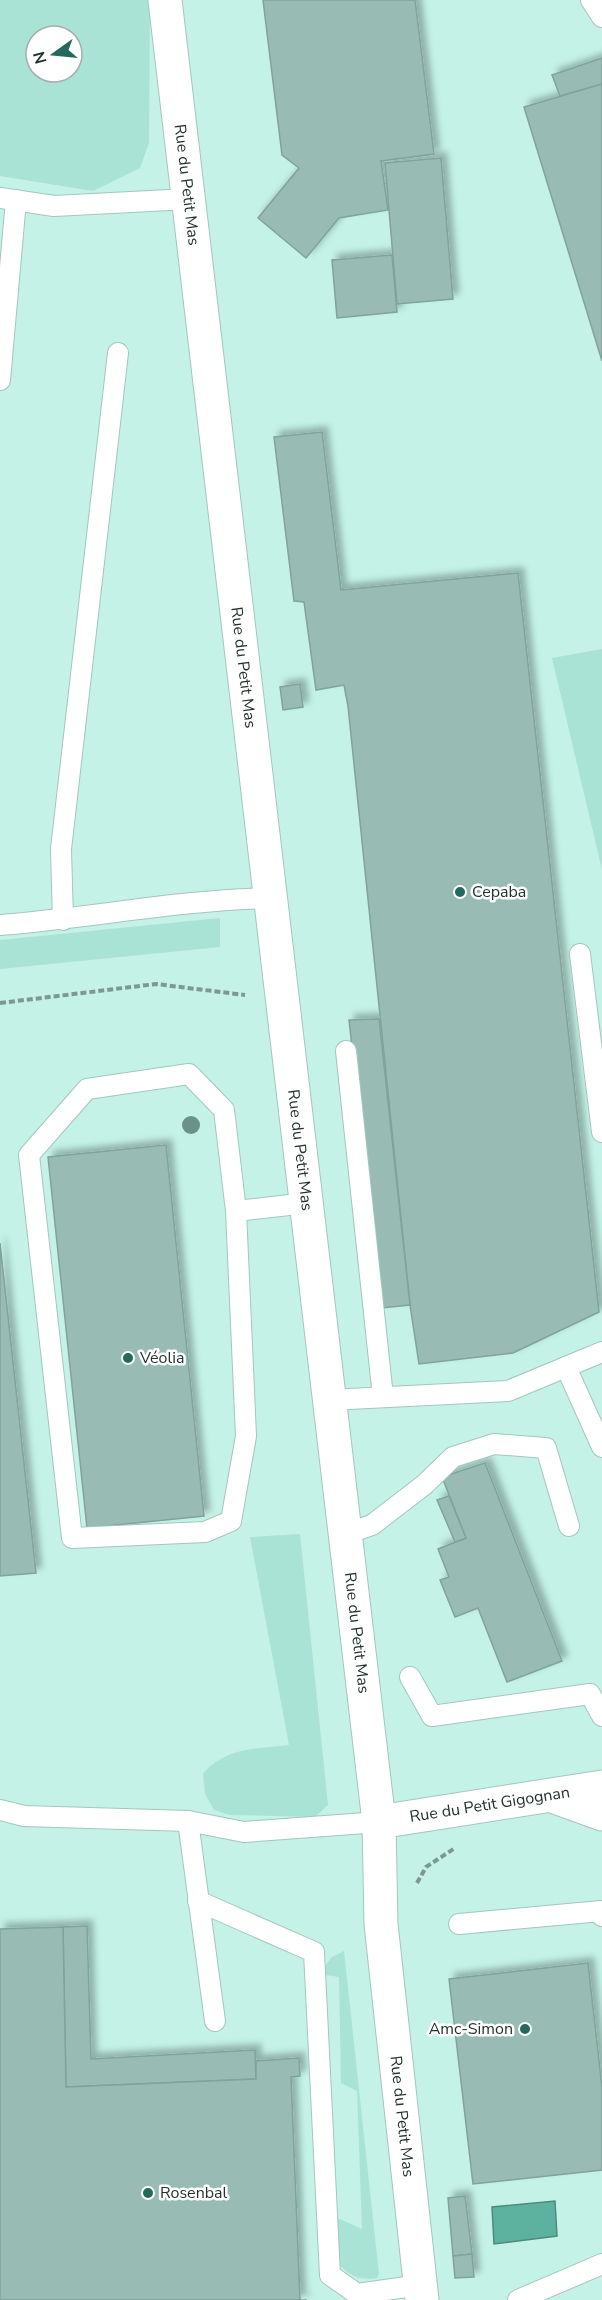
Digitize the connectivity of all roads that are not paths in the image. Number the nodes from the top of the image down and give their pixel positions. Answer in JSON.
{"nodes":[{"id":1,"x":165,"y":0,"type":"edge"},
{"id":2,"x":591,"y":0,"type":"edge"},
{"id":3,"x":602,"y":17,"type":"edge"},
{"id":4,"x":8,"y":199,"type":"edge"},
{"id":5,"x":189,"y":199,"type":"junction"},
{"id":6,"x":118,"y":353,"type":"dead end"},
{"id":7,"x":0,"y":380,"type":"edge"},
{"id":8,"x":270,"y":898,"type":"junction"},
{"id":9,"x":63,"y":920,"type":"junction"},
{"id":10,"x":0,"y":925,"type":"edge"},
{"id":11,"x":580,"y":954,"type":"dead end"},
{"id":12,"x":346,"y":1051,"type":"dead end"},
{"id":13,"x":602,"y":1132,"type":"edge"},
{"id":14,"x":307,"y":1203,"type":"junction"},
{"id":15,"x":236,"y":1211,"type":"junction"},
{"id":16,"x":602,"y":1352,"type":"edge"},
{"id":17,"x":566,"y":1367,"type":"junction"},
{"id":18,"x":382,"y":1397,"type":"junction"},
{"id":19,"x":329,"y":1400,"type":"junction"},
{"id":20,"x":602,"y":1447,"type":"edge"},
{"id":21,"x":569,"y":1526,"type":"dead end"},
{"id":22,"x":345,"y":1534,"type":"junction"},
{"id":23,"x":410,"y":1677,"type":"dead end"},
{"id":24,"x":602,"y":1716,"type":"edge"},
{"id":25,"x":602,"y":1787,"type":"edge"},
{"id":26,"x":553,"y":1796,"type":"junction"},
{"id":27,"x":0,"y":1810,"type":"edge"},
{"id":28,"x":602,"y":1814,"type":"edge"},
{"id":29,"x":188,"y":1821,"type":"junction"},
{"id":30,"x":379,"y":1822,"type":"junction"},
{"id":31,"x":198,"y":1901,"type":"junction"},
{"id":32,"x":602,"y":1917,"type":"edge"},
{"id":33,"x":459,"y":1924,"type":"dead end"},
{"id":34,"x":214,"y":2021,"type":"dead end"},
{"id":35,"x":602,"y":2264,"type":"edge"},
{"id":36,"x":422,"y":2292,"type":"edge"},
{"id":37,"x":355,"y":2297,"type":"edge"},
{"id":38,"x":518,"y":2300,"type":"edge"}],
"edges":[{"from":1,"to":5,"type":"street","name":"Rue du Petit Mas"},
{"from":2,"to":3,"type":"lane"},
{"from":4,"to":5,"type":"lane"},
{"from":4,"to":7,"type":"lane"},
{"from":5,"to":8,"type":"street","name":"Rue du Petit Mas"},
{"from":6,"to":9,"type":"lane"},
{"from":8,"to":9,"type":"lane"},
{"from":8,"to":14,"type":"street","name":"Rue du Petit Mas"},
{"from":9,"to":10,"type":"lane"},
{"from":11,"to":13,"type":"lane"},
{"from":12,"to":18,"type":"lane"},
{"from":14,"to":15,"type":"lane"},
{"from":14,"to":19,"type":"street","name":"Rue du Petit Mas"},
{"from":15,"to":15,"type":"lane"},
{"from":16,"to":17,"type":"lane"},
{"from":17,"to":18,"type":"lane"},
{"from":17,"to":20,"type":"lane"},
{"from":18,"to":19,"type":"lane"},
{"from":19,"to":22,"type":"street","name":"Rue du Petit Mas"},
{"from":21,"to":22,"type":"lane"},
{"from":22,"to":30,"type":"street","name":"Rue du Petit Mas"},
{"from":23,"to":24,"type":"lane"},
{"from":25,"to":26,"type":"street","name":"Rue du Petit Gigognan"},
{"from":26,"to":28,"type":"street"},
{"from":26,"to":30,"type":"street","name":"Rue du Petit Gigognan"},
{"from":27,"to":29,"type":"lane"},
{"from":29,"to":30,"type":"lane"},
{"from":29,"to":31,"type":"lane"},
{"from":30,"to":36,"type":"street","name":"Rue du Petit Mas"},
{"from":31,"to":34,"type":"lane"},
{"from":31,"to":37,"type":"lane"},
{"from":32,"to":33,"type":"lane"},
{"from":35,"to":38,"type":"lane"},
{"from":36,"to":37,"type":"lane"}]}
